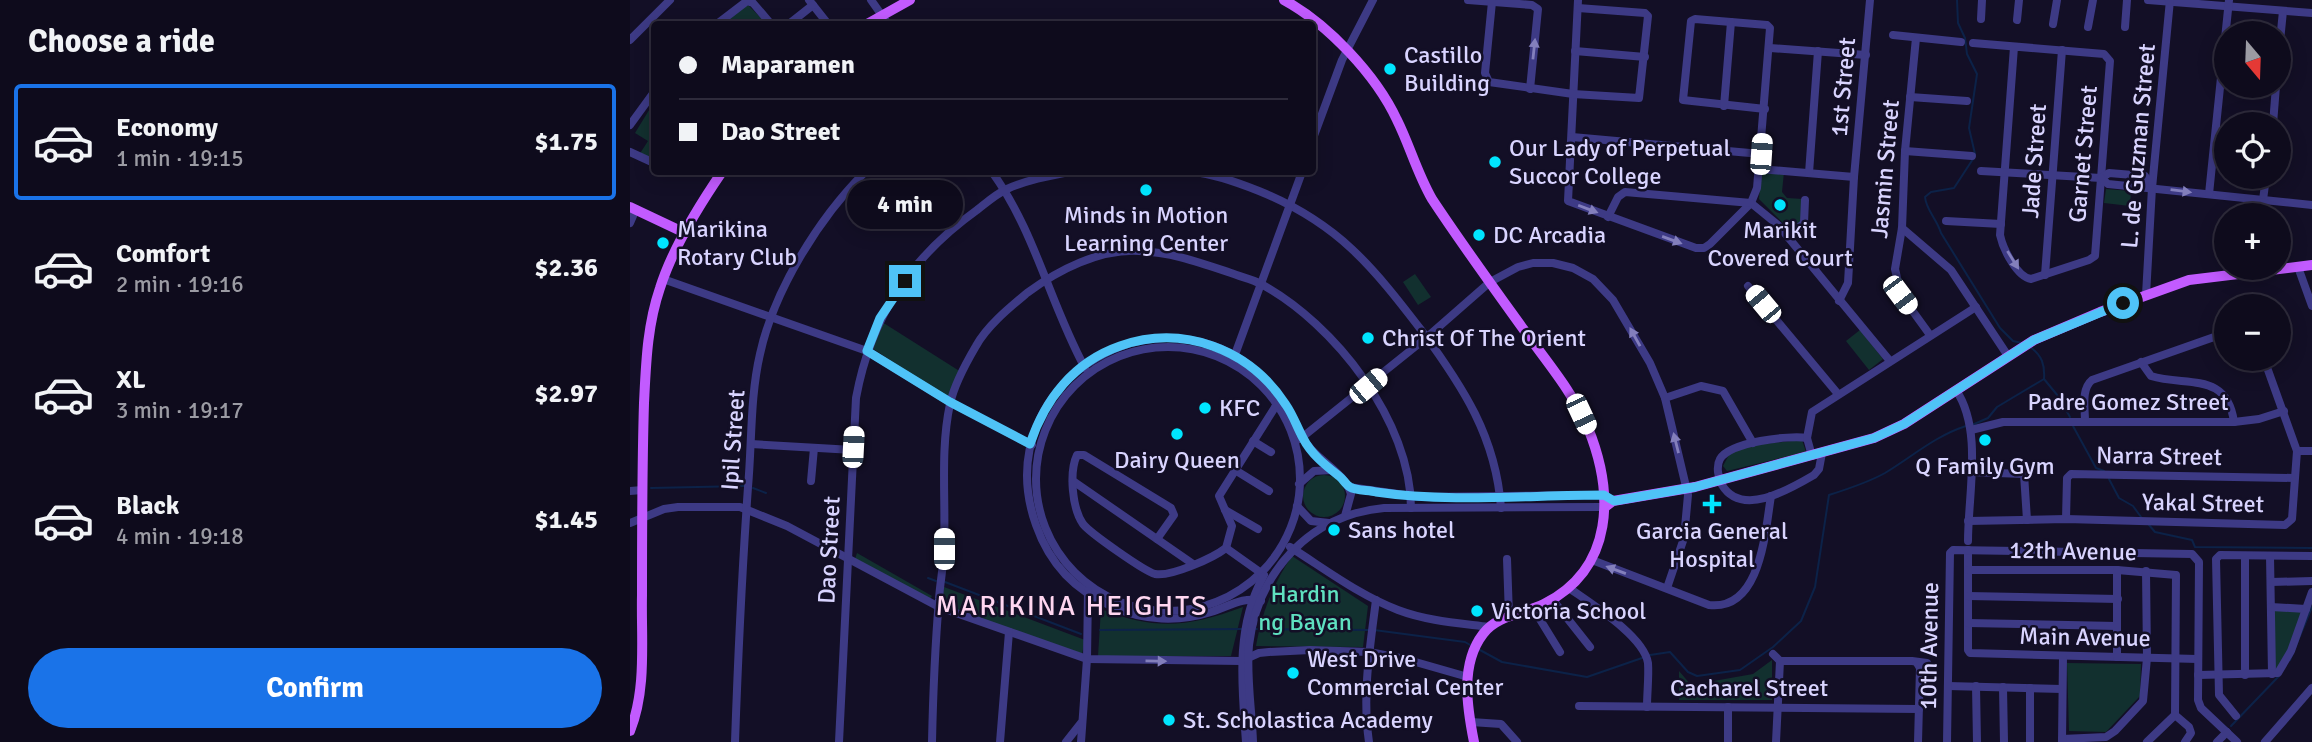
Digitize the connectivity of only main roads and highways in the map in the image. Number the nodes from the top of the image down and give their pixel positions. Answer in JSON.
{"nodes":[{"id":1,"x":910,"y":0,"type":"edge"},
{"id":2,"x":1284,"y":0,"type":"edge"},
{"id":3,"x":872,"y":21,"type":"edge"},
{"id":4,"x":1315,"y":21,"type":"edge"},
{"id":5,"x":1316,"y":22,"type":"edge"},
{"id":6,"x":720,"y":175,"type":"edge"},
{"id":7,"x":633,"y":208,"type":"edge"},
{"id":8,"x":685,"y":233,"type":"junction"},
{"id":9,"x":2312,"y":265,"type":"edge"},
{"id":10,"x":1608,"y":501,"type":"junction"},
{"id":11,"x":630,"y":731,"type":"edge"},
{"id":12,"x":1474,"y":742,"type":"edge"}],
"edges":[{"from":1,"to":3,"type":"main road"},
{"from":2,"to":4,"type":"main road"},
{"from":5,"to":10,"type":"main road"},
{"from":6,"to":8,"type":"main road"},
{"from":7,"to":8,"type":"main road"},
{"from":8,"to":11,"type":"main road"},
{"from":9,"to":10,"type":"main road"},
{"from":10,"to":12,"type":"main road"}]}
